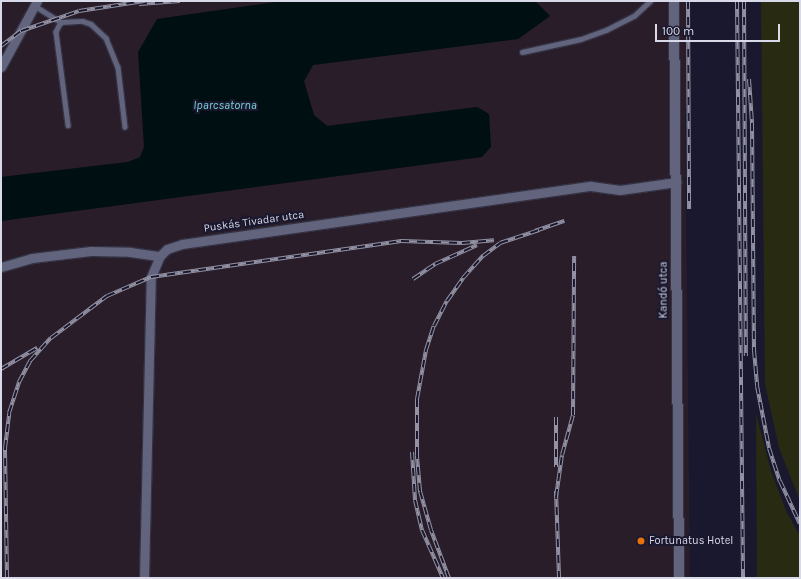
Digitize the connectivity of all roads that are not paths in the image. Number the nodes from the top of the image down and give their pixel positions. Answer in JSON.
{"nodes":[{"id":1,"x":650,"y":1,"type":"edge"},
{"id":2,"x":674,"y":1,"type":"edge"},
{"id":3,"x":36,"y":3,"type":"edge"},
{"id":4,"x":61,"y":22,"type":"junction"},
{"id":5,"x":522,"y":52,"type":"dead end"},
{"id":6,"x":1,"y":67,"type":"edge"},
{"id":7,"x":68,"y":124,"type":"dead end"},
{"id":8,"x":125,"y":127,"type":"dead end"},
{"id":9,"x":676,"y":182,"type":"junction"},
{"id":10,"x":160,"y":256,"type":"junction"},
{"id":11,"x":1,"y":267,"type":"edge"},
{"id":12,"x":144,"y":578,"type":"edge"},
{"id":13,"x":679,"y":578,"type":"edge"}],
"edges":[{"from":1,"to":5,"type":"lane"},
{"from":2,"to":9,"type":"street","name":"Kandó utca"},
{"from":3,"to":4,"type":"lane"},
{"from":3,"to":6,"type":"street"},
{"from":4,"to":7,"type":"lane"},
{"from":4,"to":8,"type":"lane"},
{"from":9,"to":10,"type":"street","name":"Puskás Tivadar utca"},
{"from":9,"to":13,"type":"street","name":"Kandó utca"},
{"from":10,"to":11,"type":"street"},
{"from":10,"to":12,"type":"street"}]}
